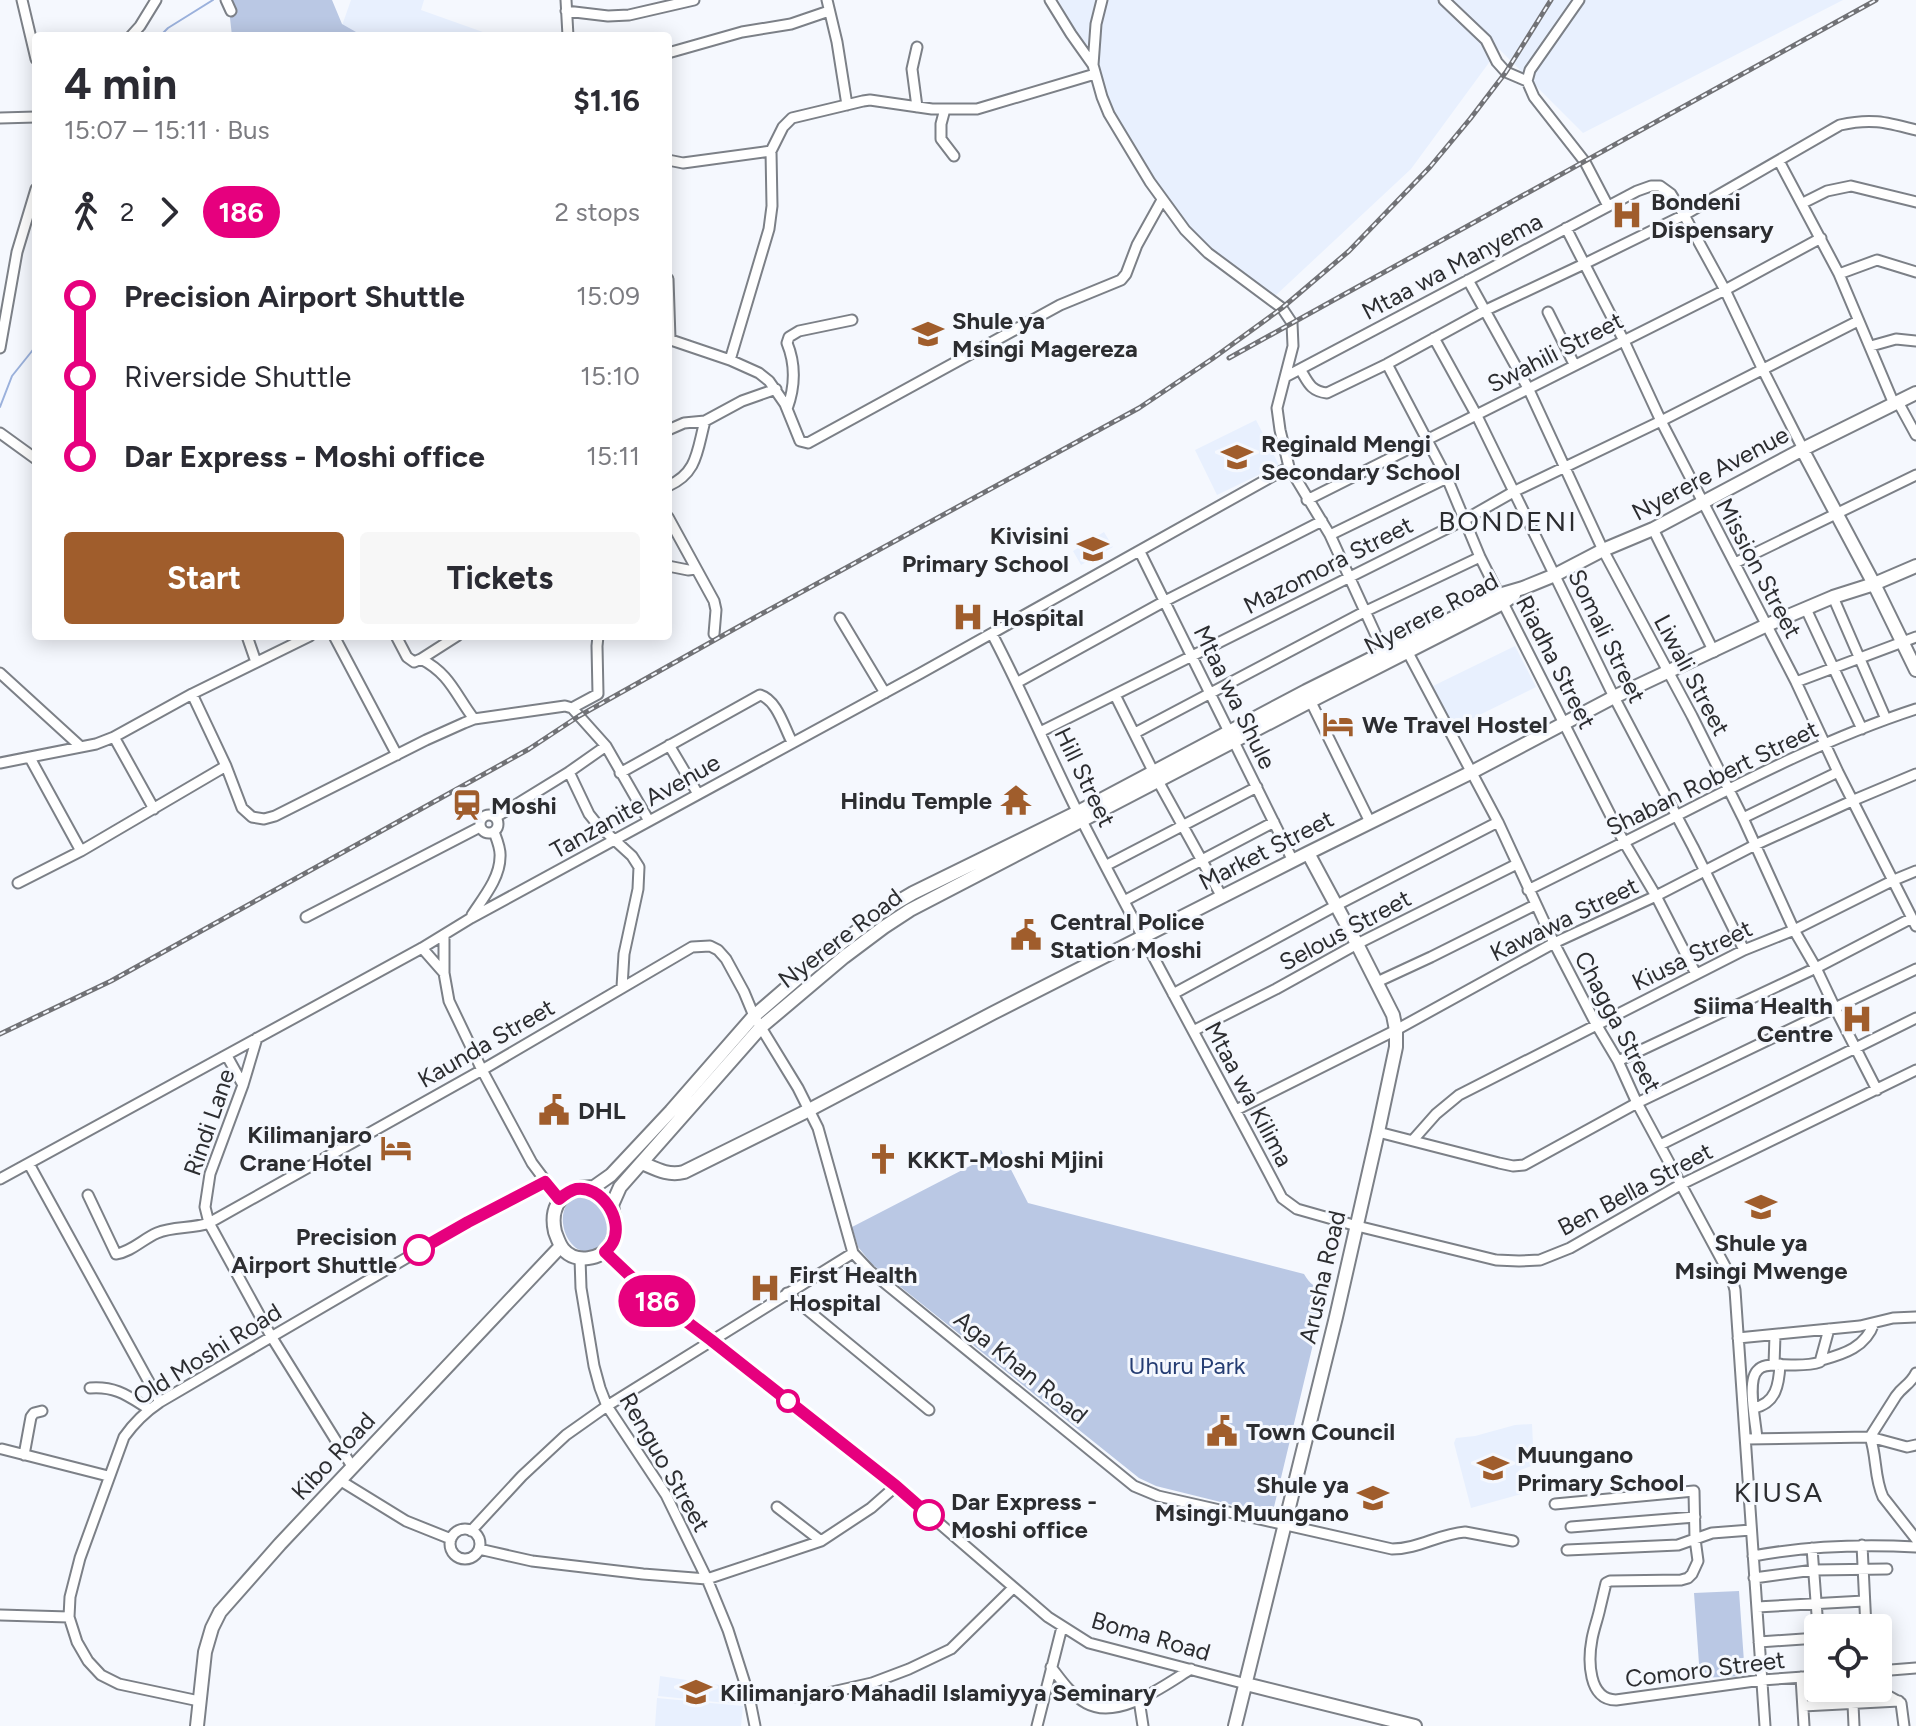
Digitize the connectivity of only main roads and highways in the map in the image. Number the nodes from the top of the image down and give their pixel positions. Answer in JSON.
{"nodes":[{"id":1,"x":1916,"y":393,"type":"edge"},
{"id":2,"x":1803,"y":449,"type":"junction"},
{"id":3,"x":1916,"y":566,"type":"edge"},
{"id":4,"x":1874,"y":584,"type":"junction"},
{"id":5,"x":1523,"y":588,"type":"joint"},
{"id":6,"x":1916,"y":670,"type":"edge"},
{"id":7,"x":1308,"y":853,"type":"junction"},
{"id":8,"x":758,"y":1022,"type":"junction"},
{"id":9,"x":642,"y":1163,"type":"junction"},
{"id":10,"x":579,"y":1188,"type":"junction"},
{"id":11,"x":614,"y":1218,"type":"junction"},
{"id":12,"x":561,"y":1246,"type":"junction"},
{"id":13,"x":1246,"y":1684,"type":"junction"},
{"id":14,"x":197,"y":1726,"type":"edge"},
{"id":15,"x":1235,"y":1726,"type":"edge"},
{"id":16,"x":1415,"y":1726,"type":"edge"}],
"edges":[{"from":1,"to":2,"type":"main road","name":"Nyerere Avenue"},
{"from":2,"to":4,"type":"main road"},
{"from":2,"to":5,"type":"main road","name":"Nyerere Avenue"},
{"from":3,"to":4,"type":"main road","name":"Market Street"},
{"from":4,"to":6,"type":"main road"},
{"from":4,"to":7,"type":"main road","name":"Market Street"},
{"from":5,"to":8,"type":"main road","name":"Nyerere Road"},
{"from":7,"to":9,"type":"main road","name":"Market Street"},
{"from":7,"to":13,"type":"main road","name":"Arusha Road"},
{"from":8,"to":9,"type":"main road","name":"Nyerere Road"},
{"from":8,"to":10,"type":"main road","name":"Nyerere Road"},
{"from":9,"to":11,"type":"main road","name":"Nyerere Road"},
{"from":10,"to":11,"type":"main road"},
{"from":10,"to":12,"type":"main road"},
{"from":11,"to":12,"type":"main road"},
{"from":12,"to":14,"type":"main road","name":"Kibo Road"},
{"from":13,"to":15,"type":"main road","name":"Arusha Road"},
{"from":13,"to":16,"type":"main road"}]}
